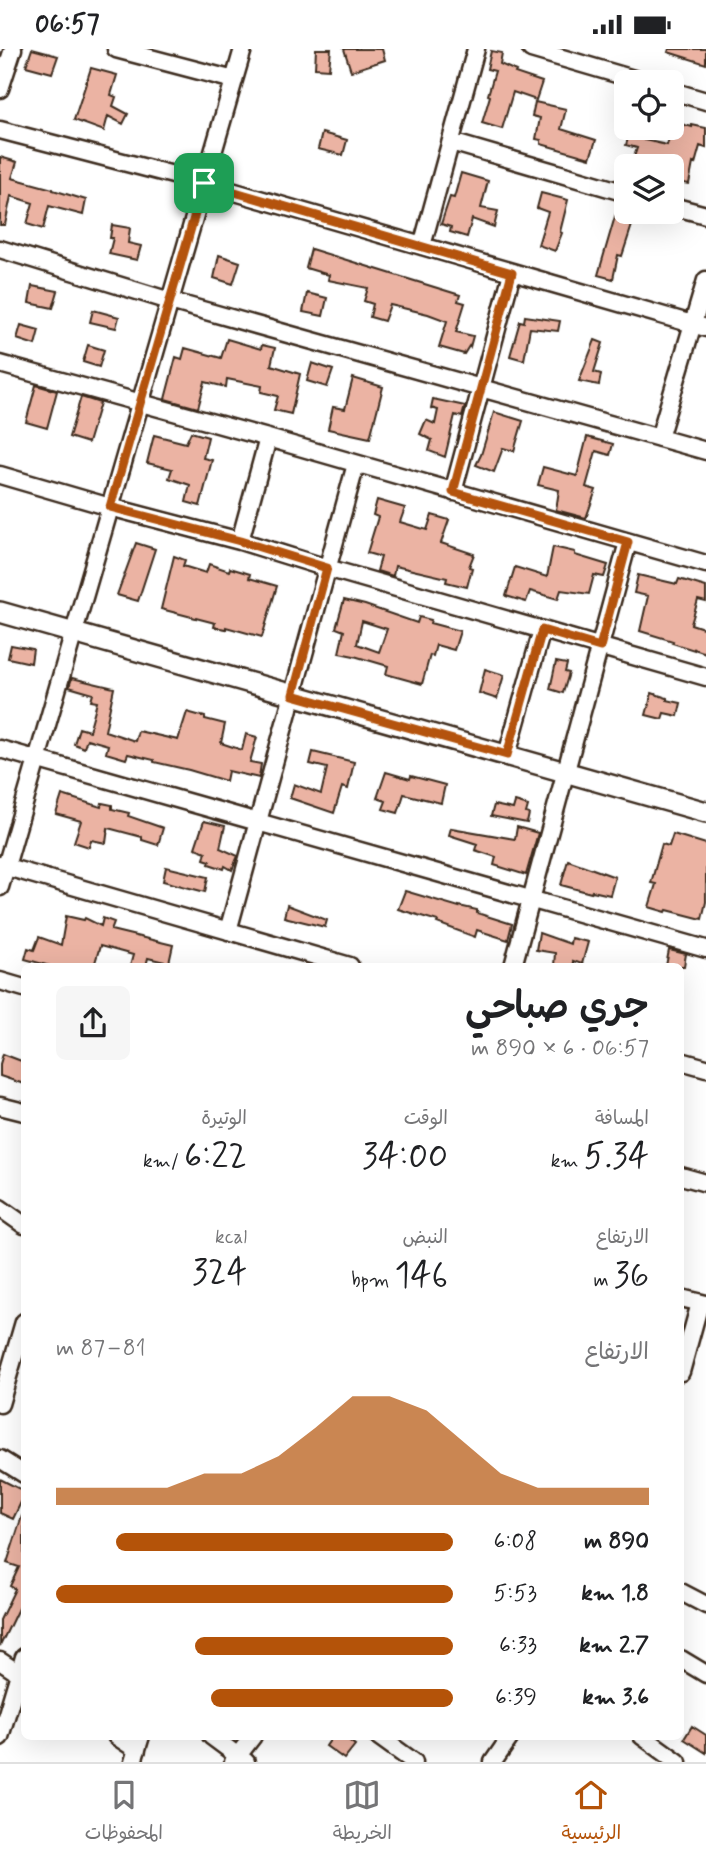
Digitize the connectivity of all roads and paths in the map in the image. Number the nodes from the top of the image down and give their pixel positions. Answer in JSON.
{"nodes":[{"id":1,"x":13,"y":49,"type":"edge"},
{"id":2,"x":116,"y":49,"type":"edge"},
{"id":3,"x":243,"y":49,"type":"edge"},
{"id":4,"x":475,"y":49,"type":"edge"},
{"id":5,"x":531,"y":49,"type":"edge"},
{"id":6,"x":614,"y":73,"type":"edge"},
{"id":7,"x":234,"y":80,"type":"junction"},
{"id":8,"x":0,"y":89,"type":"edge"},
{"id":9,"x":684,"y":95,"type":"edge"},
{"id":10,"x":706,"y":101,"type":"edge"},
{"id":11,"x":0,"y":130,"type":"edge"},
{"id":12,"x":451,"y":142,"type":"junction"},
{"id":13,"x":204,"y":183,"type":"junction"},
{"id":14,"x":614,"y":190,"type":"edge"},
{"id":15,"x":684,"y":209,"type":"edge"},
{"id":16,"x":706,"y":215,"type":"edge"},
{"id":17,"x":422,"y":246,"type":"junction"},
{"id":18,"x":0,"y":249,"type":"edge"},
{"id":19,"x":512,"y":273,"type":"junction"},
{"id":20,"x":706,"y":280,"type":"edge"},
{"id":21,"x":170,"y":301,"type":"junction"},
{"id":22,"x":699,"y":326,"type":"edge"},
{"id":23,"x":0,"y":364,"type":"edge"},
{"id":24,"x":481,"y":389,"type":"junction"},
{"id":25,"x":141,"y":403,"type":"junction"},
{"id":26,"x":268,"y":437,"type":"junction"},
{"id":27,"x":659,"y":438,"type":"junction"},
{"id":28,"x":706,"y":451,"type":"edge"},
{"id":29,"x":356,"y":464,"type":"junction"},
{"id":30,"x":0,"y":475,"type":"edge"},
{"id":31,"x":453,"y":492,"type":"junction"},
{"id":32,"x":110,"y":507,"type":"junction"},
{"id":33,"x":240,"y":541,"type":"junction"},
{"id":34,"x":628,"y":542,"type":"junction"},
{"id":35,"x":706,"y":564,"type":"edge"},
{"id":36,"x":327,"y":568,"type":"junction"},
{"id":37,"x":0,"y":612,"type":"edge"},
{"id":38,"x":542,"y":630,"type":"junction"},
{"id":39,"x":74,"y":632,"type":"junction"},
{"id":40,"x":600,"y":647,"type":"junction"},
{"id":41,"x":706,"y":677,"type":"edge"},
{"id":42,"x":293,"y":695,"type":"junction"},
{"id":43,"x":0,"y":749,"type":"edge"},
{"id":44,"x":507,"y":755,"type":"junction"},
{"id":45,"x":37,"y":759,"type":"junction"},
{"id":46,"x":566,"y":772,"type":"junction"},
{"id":47,"x":706,"y":812,"type":"edge"},
{"id":48,"x":259,"y":821,"type":"junction"},
{"id":49,"x":3,"y":866,"type":"edge"},
{"id":50,"x":0,"y":887,"type":"edge"},
{"id":51,"x":531,"y":899,"type":"junction"},
{"id":52,"x":228,"y":931,"type":"junction"},
{"id":53,"x":706,"y":949,"type":"edge"},
{"id":54,"x":323,"y":962,"type":"edge"},
{"id":55,"x":514,"y":963,"type":"edge"},
{"id":56,"x":0,"y":981,"type":"edge"},
{"id":57,"x":21,"y":987,"type":"edge"},
{"id":58,"x":684,"y":1062,"type":"edge"},
{"id":59,"x":706,"y":1068,"type":"edge"},
{"id":60,"x":0,"y":1105,"type":"edge"},
{"id":61,"x":21,"y":1111,"type":"edge"},
{"id":62,"x":684,"y":1177,"type":"edge"},
{"id":63,"x":706,"y":1184,"type":"edge"},
{"id":64,"x":0,"y":1208,"type":"edge"},
{"id":65,"x":21,"y":1223,"type":"edge"},
{"id":66,"x":684,"y":1299,"type":"edge"},
{"id":67,"x":703,"y":1304,"type":"edge"},
{"id":68,"x":21,"y":1350,"type":"edge"},
{"id":69,"x":684,"y":1363,"type":"edge"},
{"id":70,"x":0,"y":1404,"type":"edge"},
{"id":71,"x":0,"y":1459,"type":"edge"},
{"id":72,"x":21,"y":1472,"type":"edge"},
{"id":73,"x":684,"y":1594,"type":"edge"},
{"id":74,"x":706,"y":1605,"type":"edge"},
{"id":75,"x":0,"y":1661,"type":"edge"},
{"id":76,"x":684,"y":1661,"type":"edge"},
{"id":77,"x":706,"y":1674,"type":"edge"},
{"id":78,"x":21,"y":1675,"type":"edge"},
{"id":79,"x":21,"y":1679,"type":"edge"},
{"id":80,"x":0,"y":1737,"type":"edge"},
{"id":81,"x":216,"y":1740,"type":"edge"},
{"id":82,"x":251,"y":1740,"type":"edge"},
{"id":83,"x":384,"y":1740,"type":"edge"},
{"id":84,"x":509,"y":1740,"type":"edge"},
{"id":85,"x":648,"y":1740,"type":"edge"},
{"id":86,"x":239,"y":1760,"type":"edge"},
{"id":87,"x":496,"y":1761,"type":"edge"},
{"id":88,"x":414,"y":1762,"type":"edge"},
{"id":89,"x":678,"y":1762,"type":"edge"}],
"edges":[{"from":1,"to":8,"type":"street"},
{"from":2,"to":7,"type":"street"},
{"from":3,"to":7,"type":"street"},
{"from":4,"to":12,"type":"street"},
{"from":5,"to":6,"type":"street"},
{"from":7,"to":13,"type":"street"},
{"from":9,"to":10,"type":"street"},
{"from":11,"to":13,"type":"street"},
{"from":12,"to":14,"type":"street"},
{"from":12,"to":17,"type":"street"},
{"from":13,"to":17,"type":"street"},
{"from":13,"to":21,"type":"street"},
{"from":15,"to":16,"type":"street"},
{"from":17,"to":19,"type":"street"},
{"from":18,"to":21,"type":"street"},
{"from":19,"to":22,"type":"street"},
{"from":19,"to":24,"type":"street"},
{"from":20,"to":22,"type":"street"},
{"from":21,"to":24,"type":"street"},
{"from":21,"to":25,"type":"street"},
{"from":22,"to":27,"type":"street"},
{"from":23,"to":25,"type":"street"},
{"from":24,"to":27,"type":"street"},
{"from":24,"to":31,"type":"street"},
{"from":25,"to":26,"type":"street"},
{"from":25,"to":32,"type":"street"},
{"from":26,"to":29,"type":"street"},
{"from":26,"to":33,"type":"street"},
{"from":27,"to":28,"type":"street"},
{"from":29,"to":31,"type":"street"},
{"from":29,"to":36,"type":"street"},
{"from":30,"to":32,"type":"street"},
{"from":31,"to":34,"type":"street"},
{"from":32,"to":33,"type":"street"},
{"from":32,"to":39,"type":"street"},
{"from":33,"to":36,"type":"street"},
{"from":34,"to":35,"type":"street"},
{"from":34,"to":40,"type":"street"},
{"from":36,"to":38,"type":"street"},
{"from":36,"to":42,"type":"street"},
{"from":37,"to":39,"type":"street"},
{"from":38,"to":40,"type":"street"},
{"from":38,"to":44,"type":"street"},
{"from":39,"to":42,"type":"street"},
{"from":39,"to":45,"type":"street"},
{"from":40,"to":41,"type":"street"},
{"from":40,"to":46,"type":"street"},
{"from":42,"to":44,"type":"street"},
{"from":42,"to":48,"type":"street"},
{"from":43,"to":45,"type":"street"},
{"from":44,"to":46,"type":"street"},
{"from":45,"to":48,"type":"street"},
{"from":45,"to":49,"type":"street"},
{"from":46,"to":47,"type":"street"},
{"from":46,"to":51,"type":"street"},
{"from":48,"to":51,"type":"street"},
{"from":48,"to":52,"type":"street"},
{"from":49,"to":50,"type":"street"},
{"from":49,"to":52,"type":"street"},
{"from":51,"to":53,"type":"street"},
{"from":51,"to":55,"type":"street"},
{"from":52,"to":54,"type":"street"},
{"from":56,"to":57,"type":"street"},
{"from":58,"to":59,"type":"street"},
{"from":60,"to":61,"type":"street"},
{"from":62,"to":63,"type":"street"},
{"from":64,"to":65,"type":"street"},
{"from":66,"to":67,"type":"street"},
{"from":67,"to":69,"type":"street"},
{"from":68,"to":70,"type":"street"},
{"from":71,"to":72,"type":"street"},
{"from":73,"to":74,"type":"street"},
{"from":75,"to":78,"type":"street"},
{"from":76,"to":77,"type":"street"},
{"from":79,"to":80,"type":"street"},
{"from":81,"to":86,"type":"street"},
{"from":82,"to":86,"type":"street"},
{"from":83,"to":88,"type":"street"},
{"from":84,"to":87,"type":"street"},
{"from":85,"to":89,"type":"street"}]}
